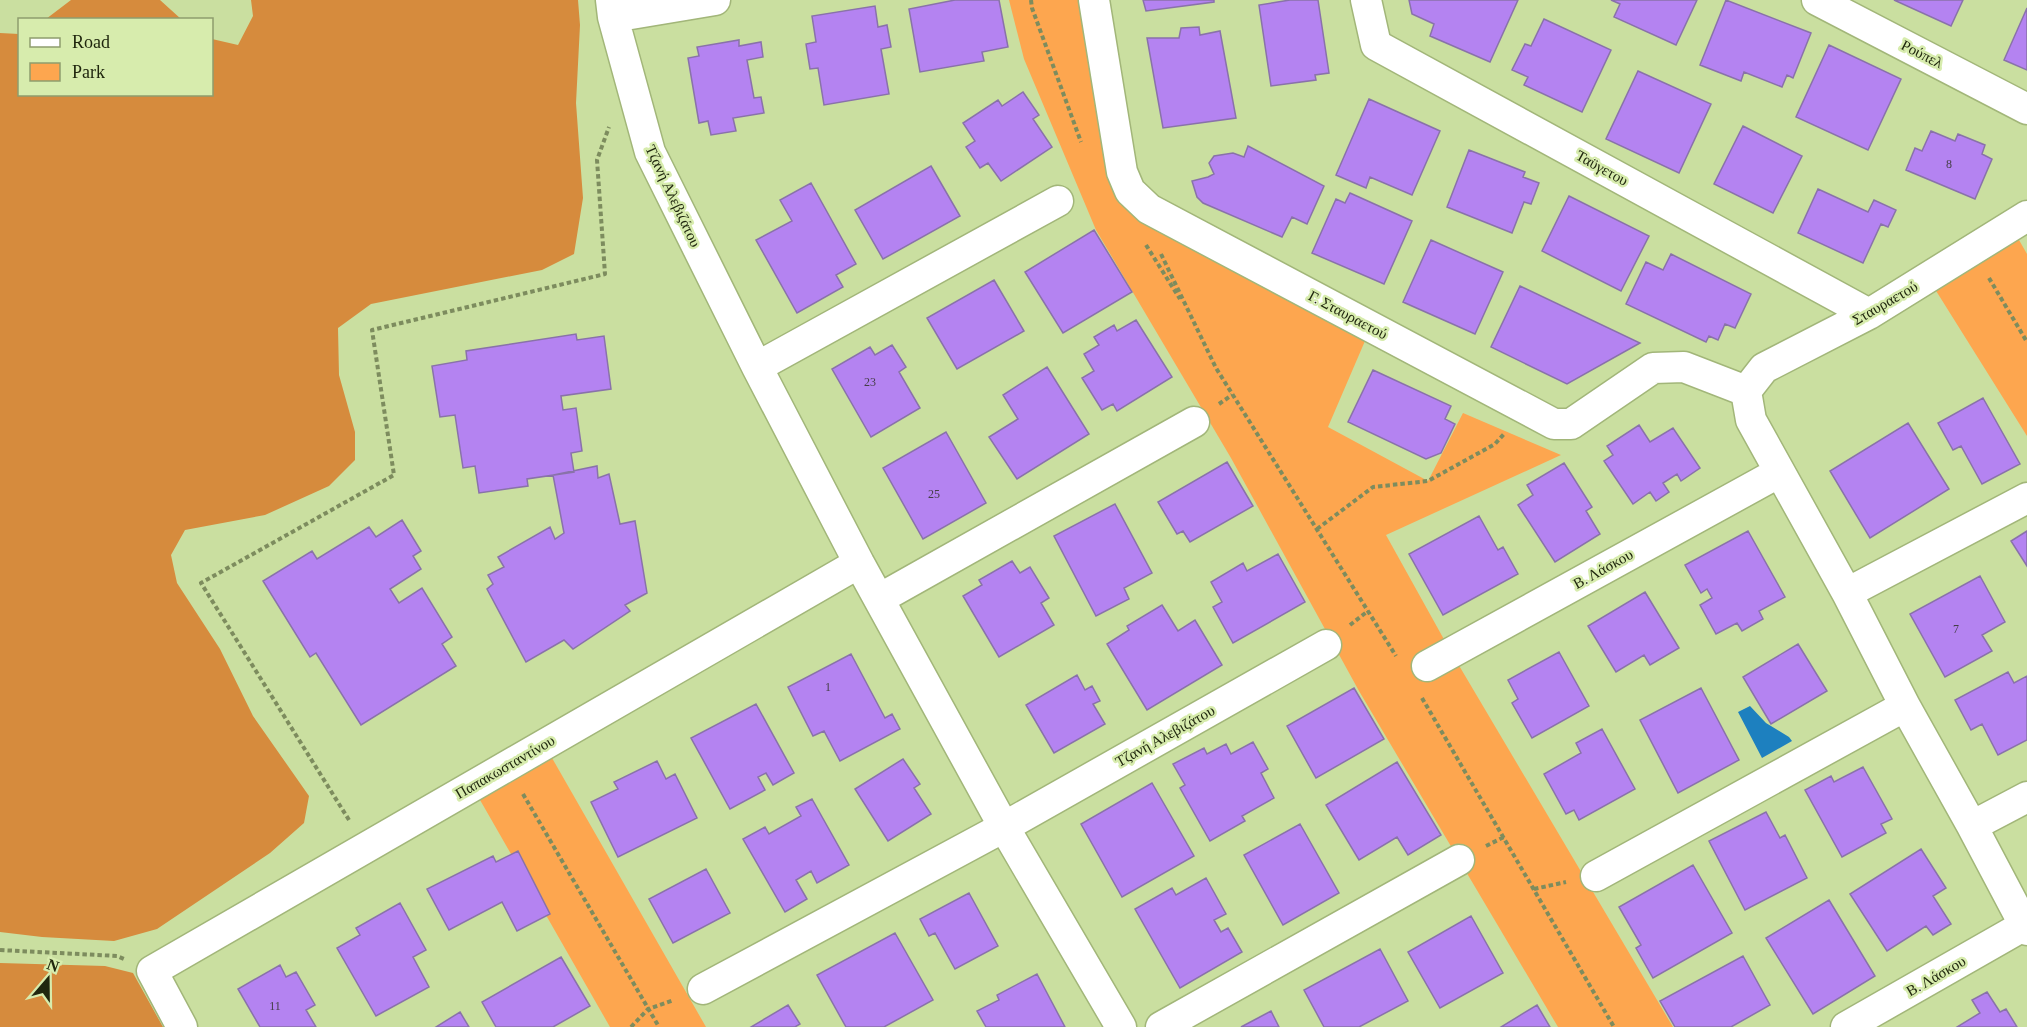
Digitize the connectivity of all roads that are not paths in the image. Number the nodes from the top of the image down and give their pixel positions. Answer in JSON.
{"nodes":[{"id":1,"x":715,"y":0,"type":"edge"},
{"id":2,"x":1094,"y":0,"type":"edge"},
{"id":3,"x":1366,"y":0,"type":"edge"},
{"id":4,"x":1817,"y":0,"type":"edge"},
{"id":5,"x":612,"y":8,"type":"edge"},
{"id":6,"x":2027,"y":109,"type":"edge"},
{"id":7,"x":1058,"y":201,"type":"dead end"},
{"id":8,"x":2027,"y":216,"type":"edge"},
{"id":9,"x":1869,"y":314,"type":"junction"},
{"id":10,"x":757,"y":367,"type":"junction"},
{"id":11,"x":1746,"y":391,"type":"junction"},
{"id":12,"x":1194,"y":422,"type":"dead end"},
{"id":13,"x":1778,"y":473,"type":"junction"},
{"id":14,"x":2027,"y":498,"type":"edge"},
{"id":15,"x":859,"y":563,"type":"junction"},
{"id":16,"x":1846,"y":593,"type":"junction"},
{"id":17,"x":879,"y":598,"type":"junction"},
{"id":18,"x":1326,"y":645,"type":"dead end"},
{"id":19,"x":1422,"y":677,"type":"road end"},
{"id":20,"x":1905,"y":706,"type":"junction"},
{"id":21,"x":2027,"y":797,"type":"edge"},
{"id":22,"x":1972,"y":826,"type":"junction"},
{"id":23,"x":1004,"y":827,"type":"junction"},
{"id":24,"x":1459,"y":860,"type":"dead end"},
{"id":25,"x":1596,"y":876,"type":"dead end"},
{"id":26,"x":2026,"y":928,"type":"edge"},
{"id":27,"x":703,"y":989,"type":"dead end"},
{"id":28,"x":182,"y":1027,"type":"edge"},
{"id":29,"x":1120,"y":1027,"type":"edge"},
{"id":30,"x":1161,"y":1027,"type":"edge"},
{"id":31,"x":1846,"y":1027,"type":"edge"}],
"edges":[{"from":1,"to":5,"type":"street","name":"Τζανή Αλεβιζάτου"},
{"from":2,"to":11,"type":"street","name":"Γ. Σταυραετού"},
{"from":3,"to":9,"type":"street","name":"Ταϋγετου"},
{"from":4,"to":6,"type":"street","name":"Ρούπελ"},
{"from":5,"to":10,"type":"street","name":"Τζανή Αλεβιζάτου"},
{"from":7,"to":10,"type":"street"},
{"from":8,"to":9,"type":"street","name":"Σταυραετού"},
{"from":9,"to":11,"type":"street","name":"Σταυραετού"},
{"from":10,"to":15,"type":"street","name":"Τζανή Αλεβιζάτου"},
{"from":11,"to":13,"type":"street","name":"Β. Λάσκου"},
{"from":12,"to":17,"type":"street"},
{"from":13,"to":16,"type":"street","name":"Β. Λάσκου"},
{"from":13,"to":19,"type":"street","name":"Β. Λάσκου"},
{"from":14,"to":16,"type":"street"},
{"from":15,"to":17,"type":"street","name":"Τζανή Αλεβιζάτου"},
{"from":15,"to":28,"type":"street","name":"Παπακωσταντίνου"},
{"from":16,"to":20,"type":"street","name":"Β. Λάσκου"},
{"from":17,"to":23,"type":"street","name":"Τζανή Αλεβιζάτου"},
{"from":18,"to":23,"type":"street","name":"Τζανή Αλεβιζάτου"},
{"from":20,"to":22,"type":"street","name":"Β. Λάσκου"},
{"from":20,"to":25,"type":"street"},
{"from":21,"to":22,"type":"street"},
{"from":22,"to":26,"type":"street","name":"Β. Λάσκου"},
{"from":23,"to":27,"type":"street","name":"Τζανή Αλεβιζάτου"},
{"from":23,"to":29,"type":"street","name":"Τζανή Αλεβιζάτου"},
{"from":24,"to":30,"type":"street"},
{"from":26,"to":31,"type":"street","name":"Β. Λάσκου"}]}
